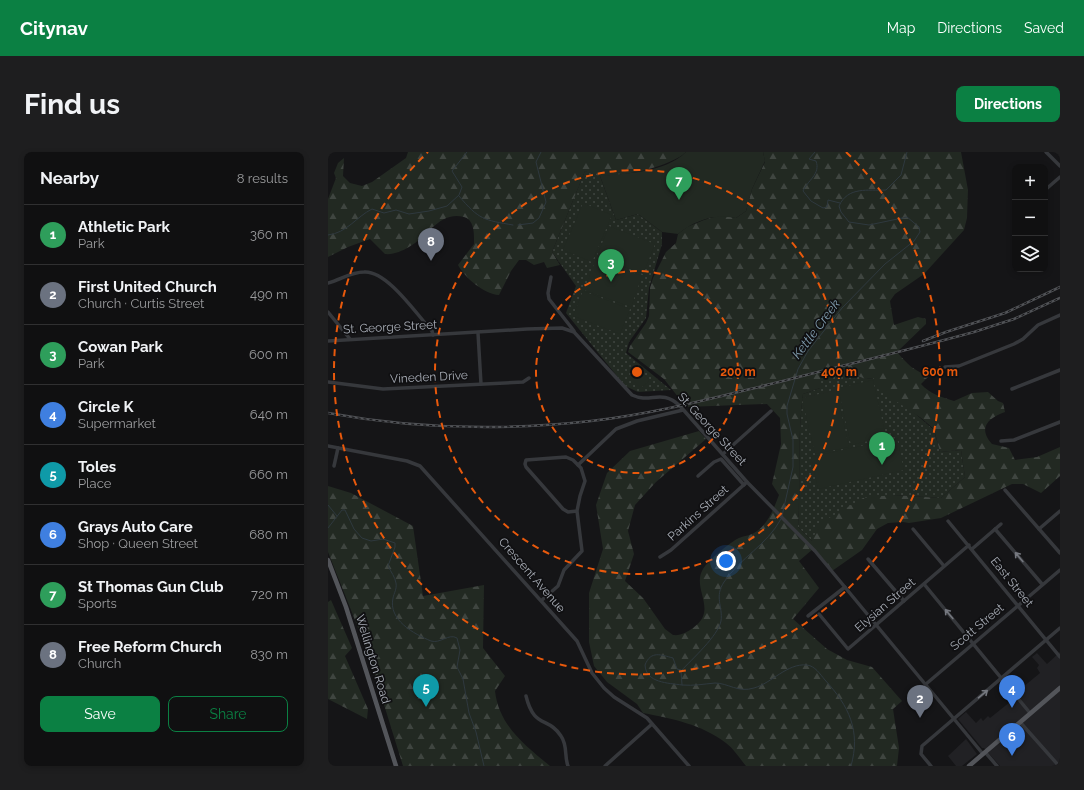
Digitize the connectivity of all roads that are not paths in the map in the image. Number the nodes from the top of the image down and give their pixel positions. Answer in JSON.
{"nodes":[{"id":1,"x":1046,"y":152,"type":"edge"},
{"id":2,"x":1060,"y":166,"type":"edge"},
{"id":3,"x":1060,"y":177,"type":"edge"},
{"id":4,"x":1048,"y":187,"type":"edge"},
{"id":5,"x":551,"y":277,"type":"dead end"},
{"id":6,"x":328,"y":283,"type":"edge"},
{"id":7,"x":328,"y":312,"type":"edge"},
{"id":8,"x":1060,"y":315,"type":"edge"},
{"id":9,"x":478,"y":333,"type":"junction"},
{"id":10,"x":578,"y":334,"type":"junction"},
{"id":11,"x":433,"y":335,"type":"junction"},
{"id":12,"x":350,"y":339,"type":"junction"},
{"id":13,"x":328,"y":341,"type":"edge"},
{"id":14,"x":944,"y":367,"type":"dead end"},
{"id":15,"x":1060,"y":370,"type":"edge"},
{"id":16,"x":529,"y":378,"type":"dead end"},
{"id":17,"x":328,"y":382,"type":"edge"},
{"id":18,"x":481,"y":384,"type":"junction"},
{"id":19,"x":1012,"y":389,"type":"dead end"},
{"id":20,"x":683,"y":410,"type":"junction"},
{"id":21,"x":771,"y":411,"type":"dead end"},
{"id":22,"x":1060,"y":422,"type":"edge"},
{"id":23,"x":1001,"y":441,"type":"dead end"},
{"id":24,"x":328,"y":446,"type":"edge"},
{"id":25,"x":338,"y":448,"type":"junction"},
{"id":26,"x":723,"y":454,"type":"junction"},
{"id":27,"x":578,"y":465,"type":"junction"},
{"id":28,"x":334,"y":466,"type":"dead end"},
{"id":29,"x":698,"y":476,"type":"dead end"},
{"id":30,"x":746,"y":484,"type":"junction"},
{"id":31,"x":1005,"y":490,"type":"dead end"},
{"id":32,"x":577,"y":511,"type":"junction"},
{"id":33,"x":1060,"y":511,"type":"edge"},
{"id":34,"x":948,"y":521,"type":"dead end"},
{"id":35,"x":1001,"y":524,"type":"dead end"},
{"id":36,"x":913,"y":529,"type":"dead end"},
{"id":37,"x":996,"y":529,"type":"junction"},
{"id":38,"x":1039,"y":529,"type":"junction"},
{"id":39,"x":969,"y":545,"type":"junction"},
{"id":40,"x":972,"y":549,"type":"junction"},
{"id":41,"x":1060,"y":553,"type":"edge"},
{"id":42,"x":660,"y":557,"type":"dead end"},
{"id":43,"x":868,"y":559,"type":"dead end"},
{"id":44,"x":328,"y":560,"type":"edge"},
{"id":45,"x":944,"y":566,"type":"junction"},
{"id":46,"x":1060,"y":570,"type":"edge"},
{"id":47,"x":924,"y":584,"type":"junction"},
{"id":48,"x":1042,"y":584,"type":"junction"},
{"id":49,"x":845,"y":587,"type":"junction"},
{"id":50,"x":542,"y":600,"type":"junction"},
{"id":51,"x":904,"y":601,"type":"junction"},
{"id":52,"x":1018,"y":606,"type":"junction"},
{"id":53,"x":819,"y":614,"type":"dead end"},
{"id":54,"x":808,"y":616,"type":"dead end"},
{"id":55,"x":877,"y":625,"type":"junction"},
{"id":56,"x":1060,"y":628,"type":"edge"},
{"id":57,"x":1046,"y":640,"type":"junction"},
{"id":58,"x":973,"y":644,"type":"junction"},
{"id":59,"x":1060,"y":657,"type":"edge"},
{"id":60,"x":1002,"y":678,"type":"junction"},
{"id":61,"x":926,"y":684,"type":"junction"},
{"id":62,"x":1060,"y":688,"type":"edge"},
{"id":63,"x":526,"y":696,"type":"dead end"},
{"id":64,"x":1030,"y":713,"type":"junction"},
{"id":65,"x":954,"y":719,"type":"junction"},
{"id":66,"x":1020,"y":722,"type":"junction"},
{"id":67,"x":652,"y":724,"type":"junction"},
{"id":68,"x":984,"y":753,"type":"junction"},
{"id":69,"x":396,"y":766,"type":"edge"},
{"id":70,"x":568,"y":766,"type":"edge"},
{"id":71,"x":605,"y":766,"type":"edge"},
{"id":72,"x":689,"y":766,"type":"edge"},
{"id":73,"x":931,"y":766,"type":"edge"},
{"id":74,"x":969,"y":766,"type":"edge"},
{"id":75,"x":997,"y":766,"type":"edge"},
{"id":76,"x":1059,"y":766,"type":"edge"}],
"edges":[{"from":1,"to":2,"type":"street"},
{"from":3,"to":4,"type":"street"},
{"from":5,"to":10,"type":"street"},
{"from":6,"to":11,"type":"street"},
{"from":7,"to":12,"type":"street"},
{"from":8,"to":14,"type":"street"},
{"from":9,"to":10,"type":"street","name":"St. George Street"},
{"from":9,"to":11,"type":"street","name":"St. George Street"},
{"from":9,"to":18,"type":"street"},
{"from":10,"to":20,"type":"street","name":"St. George Street"},
{"from":11,"to":12,"type":"street","name":"St. George Street"},
{"from":12,"to":13,"type":"street","name":"St. George Street"},
{"from":15,"to":19,"type":"street"},
{"from":16,"to":18,"type":"street","name":"Vineden Drive"},
{"from":17,"to":18,"type":"street","name":"Vineden Drive"},
{"from":20,"to":26,"type":"street","name":"St. George Street"},
{"from":20,"to":27,"type":"street"},
{"from":21,"to":26,"type":"street"},
{"from":22,"to":23,"type":"street"},
{"from":24,"to":25,"type":"street","name":"Crescent Avenue"},
{"from":25,"to":28,"type":"street"},
{"from":25,"to":50,"type":"street","name":"Crescent Avenue"},
{"from":26,"to":30,"type":"street","name":"St. George Street"},
{"from":27,"to":32,"type":"street"},
{"from":27,"to":32,"type":"street"},
{"from":29,"to":30,"type":"street"},
{"from":30,"to":42,"type":"street","name":"Parkins Street"},
{"from":30,"to":49,"type":"street","name":"St. George Street"},
{"from":31,"to":38,"type":"street"},
{"from":32,"to":50,"type":"street"},
{"from":33,"to":38,"type":"street"},
{"from":34,"to":39,"type":"street","name":"East Street"},
{"from":35,"to":37,"type":"street"},
{"from":36,"to":45,"type":"street"},
{"from":37,"to":40,"type":"street"},
{"from":48,"to":37,"type":"street","one_way":true},
{"from":38,"to":41,"type":"street"},
{"from":39,"to":40,"type":"street","name":"East Street"},
{"from":39,"to":45,"type":"street","name":"Elysian Street"},
{"from":40,"to":52,"type":"street","name":"East Street"},
{"from":43,"to":51,"type":"street"},
{"from":44,"to":69,"type":"main road","name":"Wellington Road"},
{"from":45,"to":47,"type":"street","name":"Elysian Street"},
{"from":46,"to":48,"type":"street","name":"Scott Street"},
{"from":47,"to":51,"type":"street","name":"Elysian Street"},
{"from":58,"to":47,"type":"street","one_way":true},
{"from":48,"to":52,"type":"street","name":"Scott Street"},
{"from":49,"to":54,"type":"street"},
{"from":49,"to":55,"type":"street","name":"St. George Street"},
{"from":50,"to":67,"type":"street","name":"Crescent Avenue"},
{"from":51,"to":55,"type":"street","name":"Elysian Street"},
{"from":52,"to":57,"type":"street","name":"East Street"},
{"from":52,"to":58,"type":"street","name":"Scott Street"},
{"from":53,"to":55,"type":"street","name":"Elysian Street"},
{"from":55,"to":61,"type":"street","name":"St. George Street"},
{"from":56,"to":57,"type":"street"},
{"from":57,"to":59,"type":"street","name":"East Street"},
{"from":57,"to":60,"type":"street"},
{"from":58,"to":60,"type":"street"},
{"from":58,"to":61,"type":"street","name":"Scott Street"},
{"from":60,"to":64,"type":"street"},
{"from":65,"to":60,"type":"street","one_way":true},
{"from":61,"to":65,"type":"street","name":"St. George Street"},
{"from":62,"to":64,"type":"main road"},
{"from":63,"to":70,"type":"street"},
{"from":64,"to":66,"type":"main road"},
{"from":65,"to":68,"type":"street","name":"St. George Street"},
{"from":65,"to":73,"type":"street"},
{"from":66,"to":68,"type":"main road"},
{"from":66,"to":76,"type":"street"},
{"from":67,"to":71,"type":"street"},
{"from":67,"to":72,"type":"street","name":"Crescent Avenue"},
{"from":68,"to":74,"type":"main road"},
{"from":68,"to":75,"type":"street","name":"St. George Street"}]}
